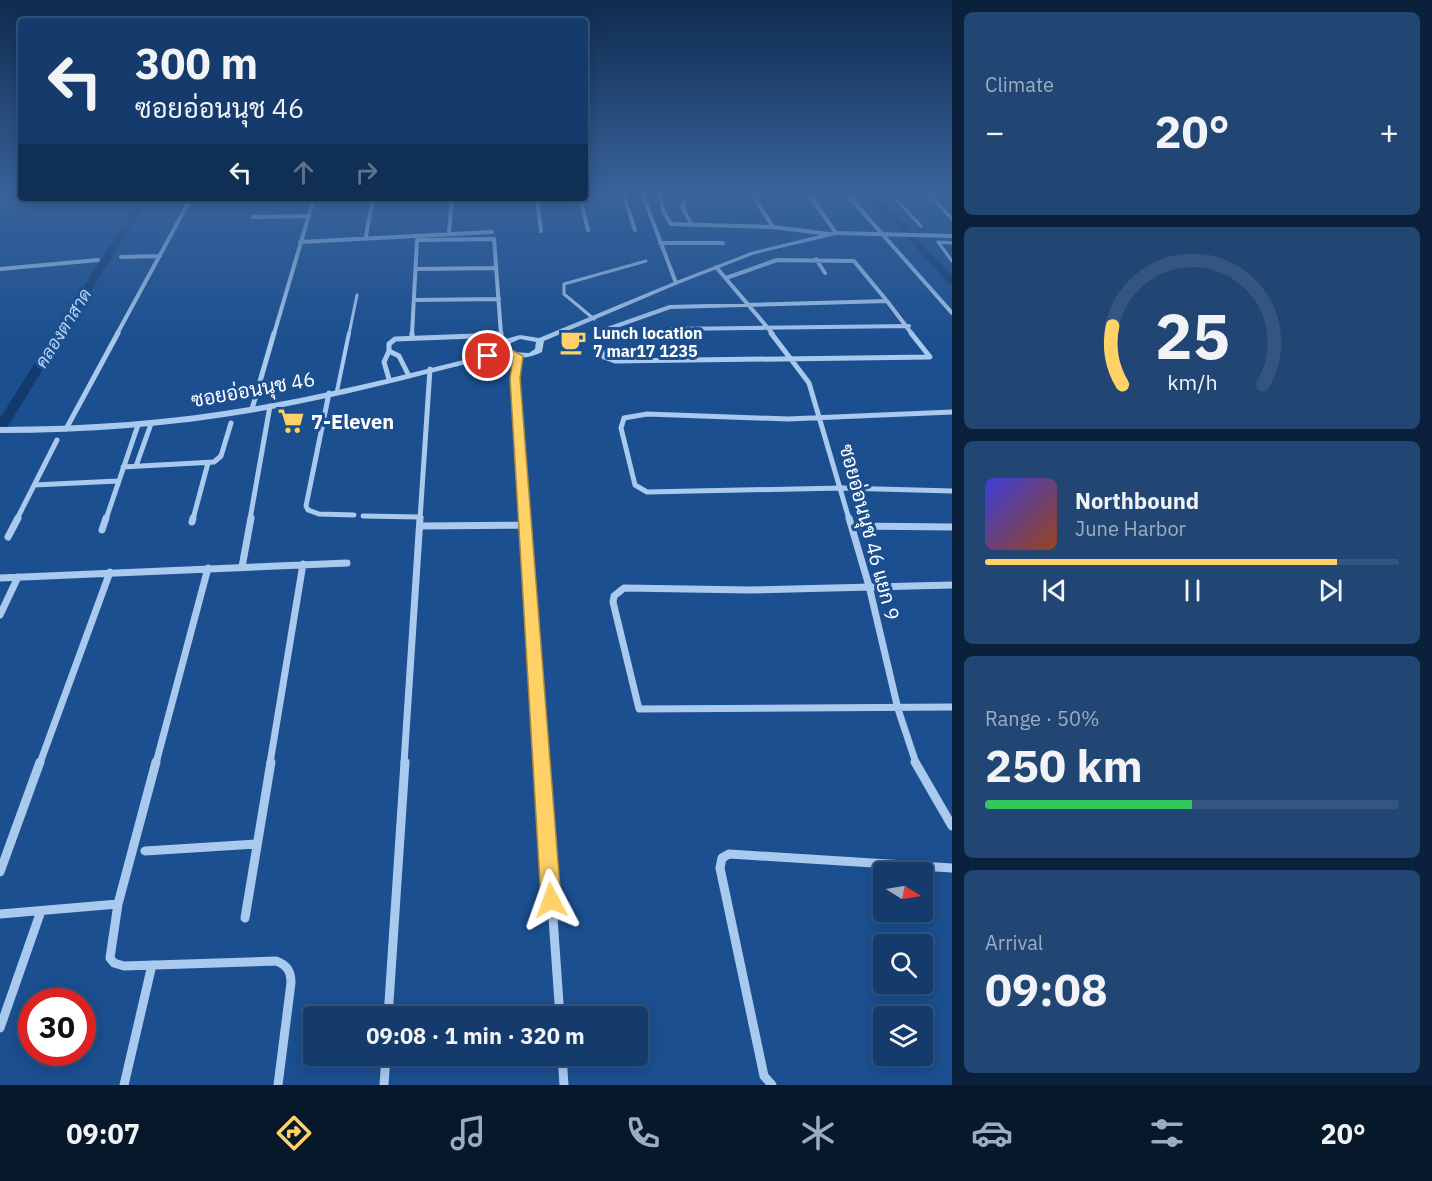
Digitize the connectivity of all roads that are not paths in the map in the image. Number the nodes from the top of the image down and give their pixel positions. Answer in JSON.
{"nodes":[{"id":1,"x":660,"y":243,"type":"edge"},
{"id":2,"x":166,"y":244,"type":"edge"},
{"id":3,"x":300,"y":244,"type":"edge"},
{"id":4,"x":417,"y":244,"type":"edge"},
{"id":5,"x":494,"y":244,"type":"edge"},
{"id":6,"x":792,"y":244,"type":"edge"},
{"id":7,"x":891,"y":244,"type":"edge"},
{"id":8,"x":943,"y":244,"type":"edge"},
{"id":9,"x":160,"y":255,"type":"junction"},
{"id":10,"x":121,"y":257,"type":"dead end"},
{"id":11,"x":816,"y":259,"type":"junction"},
{"id":12,"x":98,"y":260,"type":"dead end"},
{"id":13,"x":646,"y":261,"type":"dead end"},
{"id":14,"x":952,"y":261,"type":"edge"},
{"id":15,"x":496,"y":267,"type":"junction"},
{"id":16,"x":716,"y":267,"type":"junction"},
{"id":17,"x":0,"y":269,"type":"edge"},
{"id":18,"x":416,"y":269,"type":"junction"},
{"id":19,"x":825,"y":273,"type":"dead end"},
{"id":20,"x":726,"y":278,"type":"junction"},
{"id":21,"x":676,"y":283,"type":"junction"},
{"id":22,"x":357,"y":295,"type":"dead end"},
{"id":23,"x":499,"y":299,"type":"junction"},
{"id":24,"x":414,"y":300,"type":"junction"},
{"id":25,"x":888,"y":301,"type":"junction"},
{"id":26,"x":747,"y":303,"type":"junction"},
{"id":27,"x":952,"y":313,"type":"edge"},
{"id":28,"x":594,"y":319,"type":"junction"},
{"id":29,"x":909,"y":326,"type":"junction"},
{"id":30,"x":766,"y":328,"type":"junction"},
{"id":31,"x":672,"y":329,"type":"dead end"},
{"id":32,"x":412,"y":337,"type":"junction"},
{"id":33,"x":540,"y":340,"type":"junction"},
{"id":34,"x":389,"y":351,"type":"junction"},
{"id":35,"x":508,"y":351,"type":"junction"},
{"id":36,"x":518,"y":356,"type":"junction"},
{"id":37,"x":792,"y":357,"type":"junction"},
{"id":38,"x":430,"y":369,"type":"junction"},
{"id":39,"x":408,"y":374,"type":"junction"},
{"id":40,"x":389,"y":379,"type":"junction"},
{"id":41,"x":333,"y":392,"type":"junction"},
{"id":42,"x":270,"y":406,"type":"junction"},
{"id":43,"x":252,"y":409,"type":"junction"},
{"id":44,"x":952,"y":412,"type":"edge"},
{"id":45,"x":821,"y":417,"type":"junction"},
{"id":46,"x":231,"y":423,"type":"dead end"},
{"id":47,"x":151,"y":424,"type":"junction"},
{"id":48,"x":138,"y":425,"type":"junction"},
{"id":49,"x":66,"y":429,"type":"junction"},
{"id":50,"x":0,"y":430,"type":"edge"},
{"id":51,"x":57,"y":440,"type":"dead end"},
{"id":52,"x":208,"y":463,"type":"junction"},
{"id":53,"x":136,"y":466,"type":"junction"},
{"id":54,"x":123,"y":467,"type":"junction"},
{"id":55,"x":118,"y":481,"type":"junction"},
{"id":56,"x":34,"y":485,"type":"junction"},
{"id":57,"x":842,"y":488,"type":"junction"},
{"id":58,"x":952,"y":491,"type":"edge"},
{"id":59,"x":354,"y":515,"type":"dead end"},
{"id":60,"x":363,"y":516,"type":"dead end"},
{"id":61,"x":421,"y":517,"type":"junction"},
{"id":62,"x":192,"y":522,"type":"dead end"},
{"id":63,"x":525,"y":525,"type":"junction"},
{"id":64,"x":421,"y":526,"type":"junction"},
{"id":65,"x":853,"y":526,"type":"junction"},
{"id":66,"x":952,"y":527,"type":"edge"},
{"id":67,"x":102,"y":530,"type":"dead end"},
{"id":68,"x":8,"y":537,"type":"dead end"},
{"id":69,"x":347,"y":563,"type":"dead end"},
{"id":70,"x":303,"y":564,"type":"junction"},
{"id":71,"x":242,"y":567,"type":"junction"},
{"id":72,"x":208,"y":568,"type":"junction"},
{"id":73,"x":110,"y":572,"type":"junction"},
{"id":74,"x":18,"y":576,"type":"junction"},
{"id":75,"x":0,"y":578,"type":"edge"},
{"id":76,"x":952,"y":585,"type":"edge"},
{"id":77,"x":869,"y":586,"type":"junction"},
{"id":78,"x":0,"y":615,"type":"edge"},
{"id":79,"x":952,"y":707,"type":"edge"},
{"id":80,"x":898,"y":709,"type":"junction"},
{"id":81,"x":952,"y":826,"type":"edge"},
{"id":82,"x":257,"y":844,"type":"junction"},
{"id":83,"x":145,"y":851,"type":"dead end"},
{"id":84,"x":952,"y":868,"type":"edge"},
{"id":85,"x":0,"y":872,"type":"edge"},
{"id":86,"x":118,"y":904,"type":"junction"},
{"id":87,"x":41,"y":911,"type":"junction"},
{"id":88,"x":0,"y":914,"type":"edge"},
{"id":89,"x":245,"y":918,"type":"dead end"},
{"id":90,"x":152,"y":965,"type":"junction"},
{"id":91,"x":389,"y":1006,"type":"edge"},
{"id":92,"x":559,"y":1006,"type":"edge"},
{"id":93,"x":0,"y":1028,"type":"edge"},
{"id":94,"x":385,"y":1066,"type":"edge"},
{"id":95,"x":563,"y":1066,"type":"edge"},
{"id":96,"x":124,"y":1085,"type":"edge"},
{"id":97,"x":279,"y":1085,"type":"edge"},
{"id":98,"x":384,"y":1085,"type":"edge"},
{"id":99,"x":564,"y":1085,"type":"edge"},
{"id":100,"x":772,"y":1085,"type":"edge"}],
"edges":[{"from":1,"to":21,"type":"street"},
{"from":2,"to":9,"type":"street"},
{"from":3,"to":43,"type":"street"},
{"from":4,"to":18,"type":"street"},
{"from":5,"to":15,"type":"street"},
{"from":6,"to":16,"type":"street"},
{"from":7,"to":27,"type":"street"},
{"from":8,"to":14,"type":"lane"},
{"from":9,"to":10,"type":"street"},
{"from":9,"to":49,"type":"street"},
{"from":11,"to":19,"type":"street"},
{"from":11,"to":20,"type":"street"},
{"from":11,"to":25,"type":"street"},
{"from":12,"to":17,"type":"street"},
{"from":13,"to":28,"type":"lane"},
{"from":15,"to":18,"type":"street"},
{"from":15,"to":23,"type":"street"},
{"from":16,"to":20,"type":"street","name":"ซอยอ่อนนุช 46 แยก 9"},
{"from":16,"to":21,"type":"street"},
{"from":18,"to":24,"type":"street"},
{"from":20,"to":26,"type":"street","name":"ซอยอ่อนนุช 46 แยก 9"},
{"from":21,"to":28,"type":"street"},
{"from":22,"to":41,"type":"lane"},
{"from":23,"to":24,"type":"street"},
{"from":23,"to":32,"type":"street"},
{"from":24,"to":32,"type":"street"},
{"from":25,"to":26,"type":"street"},
{"from":25,"to":29,"type":"street"},
{"from":26,"to":30,"type":"street","name":"ซอยอ่อนนุช 46 แยก 9"},
{"from":26,"to":37,"type":"street"},
{"from":28,"to":33,"type":"street"},
{"from":29,"to":30,"type":"street"},
{"from":29,"to":37,"type":"street"},
{"from":30,"to":31,"type":"street"},
{"from":30,"to":37,"type":"street","name":"ซอยอ่อนนุช 46 แยก 9"},
{"from":32,"to":34,"type":"street"},
{"from":33,"to":35,"type":"street"},
{"from":33,"to":36,"type":"street"},
{"from":34,"to":39,"type":"street"},
{"from":34,"to":40,"type":"street"},
{"from":35,"to":36,"type":"street"},
{"from":35,"to":38,"type":"street","name":"ซอยอ่อนนุช 46"},
{"from":36,"to":63,"type":"street"},
{"from":37,"to":45,"type":"street","name":"ซอยอ่อนนุช 46 แยก 9"},
{"from":38,"to":39,"type":"street","name":"ซอยอ่อนนุช 46"},
{"from":38,"to":61,"type":"street"},
{"from":39,"to":40,"type":"street","name":"ซอยอ่อนนุช 46"},
{"from":40,"to":41,"type":"street","name":"ซอยอ่อนนุช 46"},
{"from":41,"to":42,"type":"street","name":"ซอยอ่อนนุช 46"},
{"from":41,"to":59,"type":"street"},
{"from":42,"to":43,"type":"street","name":"ซอยอ่อนนุช 46"},
{"from":42,"to":71,"type":"street"},
{"from":43,"to":47,"type":"street","name":"ซอยอ่อนนุช 46"},
{"from":44,"to":45,"type":"street"},
{"from":45,"to":57,"type":"street","name":"ซอยอ่อนนุช 46 แยก 9"},
{"from":45,"to":57,"type":"street"},
{"from":46,"to":52,"type":"street"},
{"from":47,"to":48,"type":"street","name":"ซอยอ่อนนุช 46"},
{"from":47,"to":53,"type":"street"},
{"from":48,"to":49,"type":"street","name":"ซอยอ่อนนุช 46"},
{"from":48,"to":54,"type":"street"},
{"from":49,"to":50,"type":"street","name":"ซอยอ่อนนุช 46"},
{"from":51,"to":56,"type":"street"},
{"from":52,"to":53,"type":"street"},
{"from":52,"to":62,"type":"street"},
{"from":53,"to":54,"type":"street"},
{"from":54,"to":55,"type":"street"},
{"from":55,"to":56,"type":"street"},
{"from":55,"to":67,"type":"street"},
{"from":56,"to":68,"type":"street"},
{"from":57,"to":58,"type":"street"},
{"from":57,"to":65,"type":"street","name":"ซอยอ่อนนุช 46 แยก 9"},
{"from":60,"to":61,"type":"street"},
{"from":61,"to":64,"type":"street"},
{"from":63,"to":64,"type":"street"},
{"from":63,"to":92,"type":"street"},
{"from":64,"to":91,"type":"street"},
{"from":65,"to":66,"type":"street"},
{"from":65,"to":77,"type":"street","name":"ซอยอ่อนนุช 46 แยก 9"},
{"from":69,"to":70,"type":"street"},
{"from":70,"to":71,"type":"street"},
{"from":70,"to":82,"type":"street"},
{"from":71,"to":72,"type":"street"},
{"from":72,"to":73,"type":"street"},
{"from":72,"to":86,"type":"street"},
{"from":73,"to":74,"type":"street"},
{"from":73,"to":85,"type":"street"},
{"from":74,"to":75,"type":"street"},
{"from":74,"to":78,"type":"street"},
{"from":76,"to":77,"type":"street"},
{"from":77,"to":80,"type":"street","name":"ซอยอ่อนนุช 46 แยก 9"},
{"from":77,"to":80,"type":"street"},
{"from":79,"to":80,"type":"street"},
{"from":80,"to":81,"type":"street","name":"ซอยอ่อนนุช 46 แยก 9"},
{"from":82,"to":83,"type":"street"},
{"from":82,"to":89,"type":"street"},
{"from":84,"to":100,"type":"street"},
{"from":86,"to":87,"type":"street"},
{"from":86,"to":90,"type":"street"},
{"from":87,"to":88,"type":"street"},
{"from":87,"to":93,"type":"street"},
{"from":90,"to":96,"type":"street"},
{"from":90,"to":97,"type":"street"},
{"from":94,"to":98,"type":"street"},
{"from":95,"to":99,"type":"street"}]}
